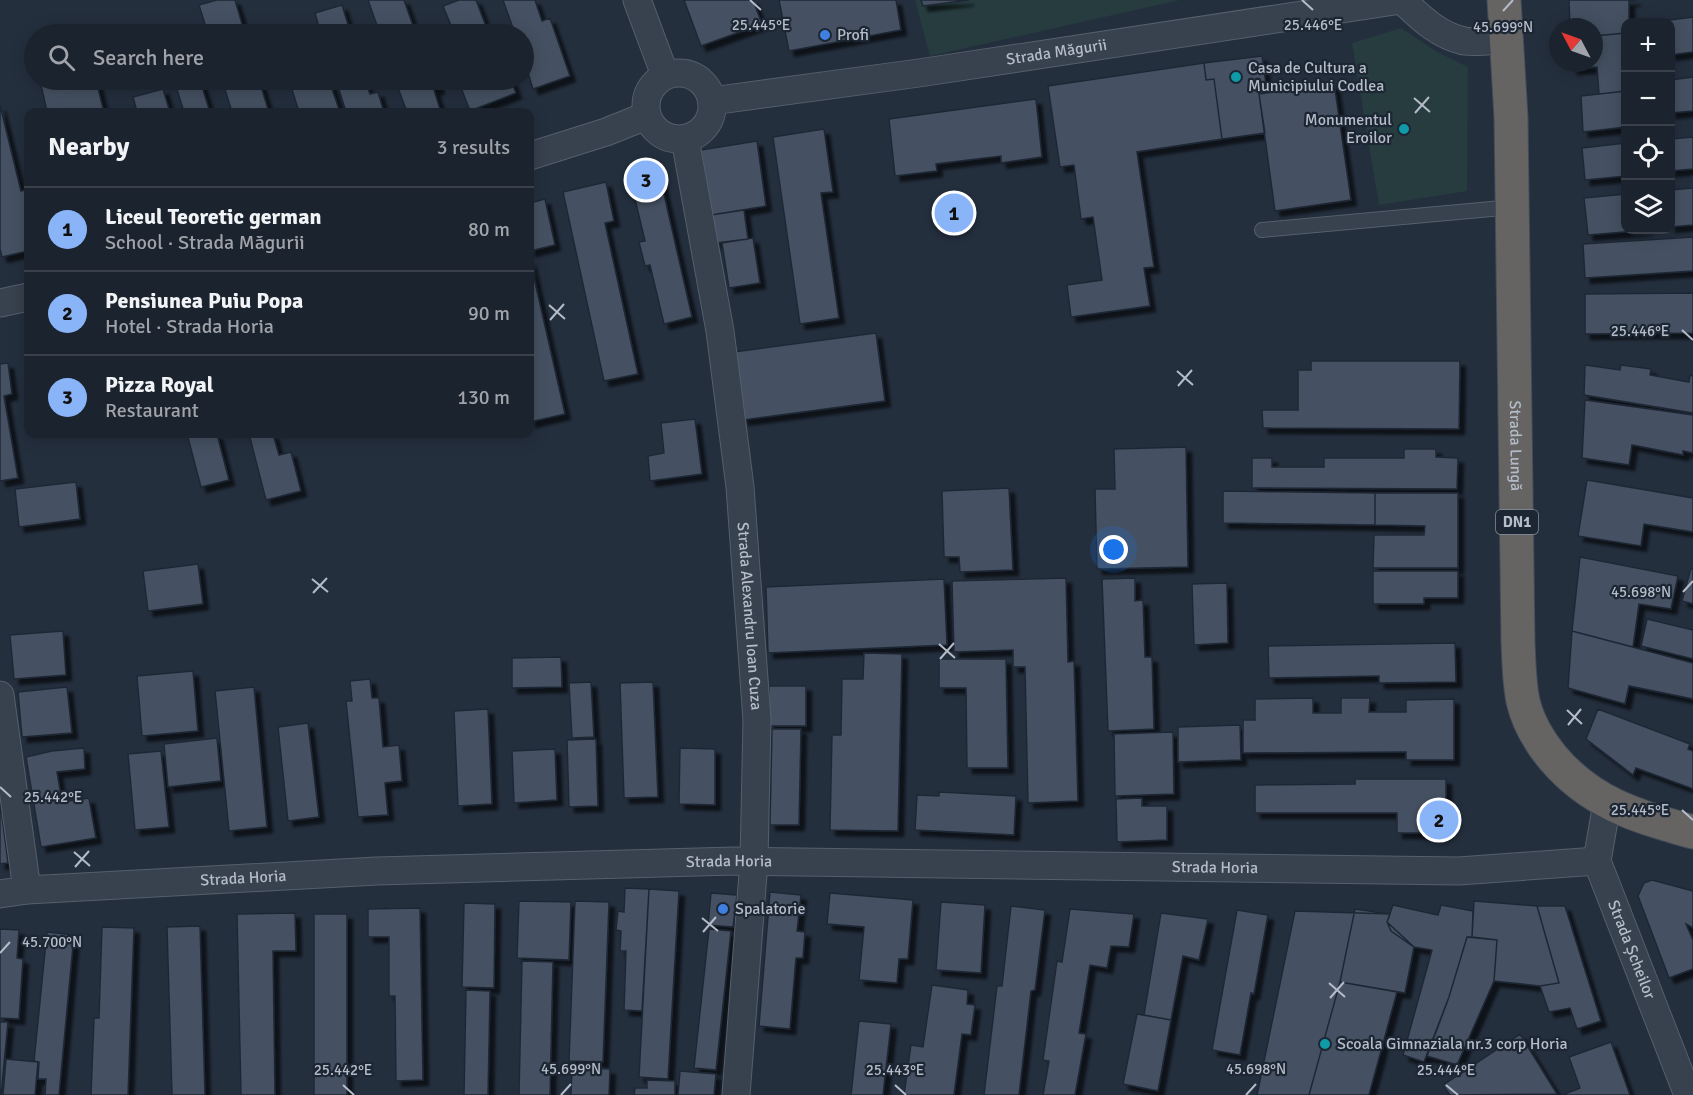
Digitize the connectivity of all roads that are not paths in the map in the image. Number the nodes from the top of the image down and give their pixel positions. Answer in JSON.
{"nodes":[{"id":1,"x":637,"y":0,"type":"edge"},
{"id":2,"x":1401,"y":0,"type":"edge"},
{"id":3,"x":1504,"y":0,"type":"edge"},
{"id":4,"x":1506,"y":39,"type":"junction"},
{"id":5,"x":665,"y":75,"type":"junction"},
{"id":6,"x":712,"y":101,"type":"junction"},
{"id":7,"x":646,"y":116,"type":"junction"},
{"id":8,"x":685,"y":139,"type":"junction"},
{"id":9,"x":534,"y":155,"type":"edge"},
{"id":10,"x":1513,"y":207,"type":"junction"},
{"id":11,"x":1262,"y":230,"type":"dead end"},
{"id":12,"x":24,"y":298,"type":"edge"},
{"id":13,"x":0,"y":303,"type":"edge"},
{"id":14,"x":0,"y":695,"type":"edge"},
{"id":15,"x":1607,"y":803,"type":"junction"},
{"id":16,"x":1693,"y":832,"type":"edge"},
{"id":17,"x":754,"y":861,"type":"junction"},
{"id":18,"x":1597,"y":861,"type":"junction"},
{"id":19,"x":27,"y":891,"type":"junction"},
{"id":20,"x":0,"y":894,"type":"edge"},
{"id":21,"x":736,"y":1095,"type":"edge"},
{"id":22,"x":1688,"y":1095,"type":"edge"}],
"edges":[{"from":1,"to":5,"type":"street"},
{"from":2,"to":4,"type":"street","name":"Strada Măgurii"},
{"from":2,"to":6,"type":"street","name":"Strada Măgurii"},
{"from":3,"to":4,"type":"highway","name":"Strada Lungă","number":"DN1"},
{"from":4,"to":10,"type":"highway","name":"Strada Lungă","number":"DN1"},
{"from":5,"to":6,"type":"street"},
{"from":5,"to":7,"type":"street"},
{"from":6,"to":8,"type":"street"},
{"from":7,"to":8,"type":"street"},
{"from":7,"to":9,"type":"street"},
{"from":8,"to":17,"type":"street","name":"Strada Alexandru Ioan Cuza"},
{"from":10,"to":11,"type":"lane"},
{"from":10,"to":15,"type":"highway","name":"Strada Lungă","number":"DN1"},
{"from":12,"to":13,"type":"street"},
{"from":14,"to":19,"type":"street"},
{"from":15,"to":16,"type":"highway","name":"Strada Lungă","number":"DN1"},
{"from":15,"to":18,"type":"street"},
{"from":17,"to":18,"type":"street","name":"Strada Horia"},
{"from":17,"to":19,"type":"street","name":"Strada Horia"},
{"from":17,"to":21,"type":"street","name":"Strada Alexandru Ioan Cuza"},
{"from":18,"to":22,"type":"street","name":"Strada Șcheilor"},
{"from":19,"to":20,"type":"street","name":"Strada Horia"}]}
